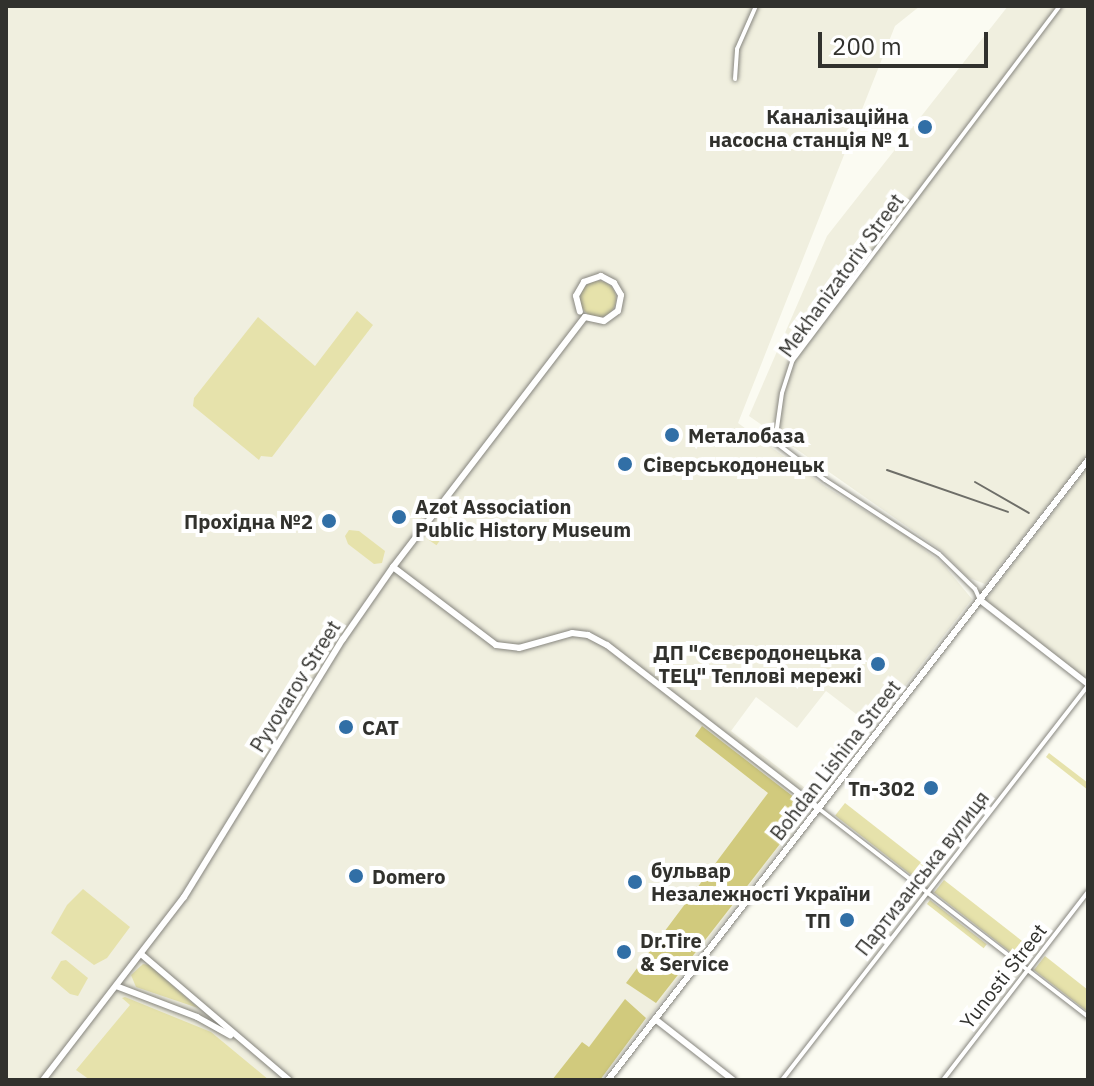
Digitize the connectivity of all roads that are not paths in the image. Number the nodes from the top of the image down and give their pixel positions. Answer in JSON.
{"nodes":[{"id":1,"x":756,"y":6,"type":"edge"},
{"id":2,"x":1060,"y":6,"type":"edge"},
{"id":3,"x":735,"y":79,"type":"dead end"},
{"id":4,"x":583,"y":315,"type":"junction"},
{"id":5,"x":1088,"y":460,"type":"edge"},
{"id":6,"x":393,"y":567,"type":"junction"},
{"id":7,"x":980,"y":600,"type":"junction"},
{"id":8,"x":1088,"y":685,"type":"edge"},
{"id":9,"x":818,"y":808,"type":"junction"},
{"id":10,"x":1088,"y":892,"type":"edge"},
{"id":11,"x":927,"y":893,"type":"junction"},
{"id":12,"x":141,"y":954,"type":"junction"},
{"id":13,"x":1027,"y":970,"type":"junction"},
{"id":14,"x":116,"y":986,"type":"junction"},
{"id":15,"x":1088,"y":1017,"type":"edge"},
{"id":16,"x":655,"y":1019,"type":"junction"},
{"id":17,"x":248,"y":1046,"type":"junction"},
{"id":18,"x":43,"y":1080,"type":"edge"},
{"id":19,"x":289,"y":1080,"type":"edge"},
{"id":20,"x":608,"y":1080,"type":"edge"},
{"id":21,"x":733,"y":1080,"type":"edge"},
{"id":22,"x":782,"y":1080,"type":"edge"},
{"id":23,"x":943,"y":1080,"type":"edge"}],
"edges":[{"from":1,"to":3,"type":"street"},
{"from":2,"to":7,"type":"street","name":"Mekhanizatoriv Street"},
{"from":4,"to":4,"type":"street"},
{"from":4,"to":6,"type":"street","name":"Pyvovarov Street"},
{"from":5,"to":7,"type":"street","name":"Bohdan Lishina Street"},
{"from":6,"to":9,"type":"street"},
{"from":6,"to":12,"type":"street","name":"Pyvovarov Street"},
{"from":7,"to":8,"type":"street"},
{"from":7,"to":9,"type":"street","name":"Bohdan Lishina Street"},
{"from":8,"to":11,"type":"street","name":"Партизанська вулиця"},
{"from":9,"to":11,"type":"street"},
{"from":9,"to":16,"type":"street","name":"Bohdan Lishina Street"},
{"from":10,"to":13,"type":"street","name":"Yunosti Street"},
{"from":11,"to":13,"type":"street"},
{"from":11,"to":22,"type":"street","name":"Партизанська вулиця"},
{"from":12,"to":14,"type":"street","name":"Pyvovarov Street"},
{"from":12,"to":17,"type":"street"},
{"from":13,"to":15,"type":"street"},
{"from":13,"to":23,"type":"street","name":"Yunosti Street"},
{"from":14,"to":17,"type":"street"},
{"from":14,"to":18,"type":"street","name":"Pyvovarov Street"},
{"from":16,"to":20,"type":"street","name":"Bohdan Lishina Street"},
{"from":16,"to":21,"type":"street"},
{"from":17,"to":19,"type":"street"}]}
